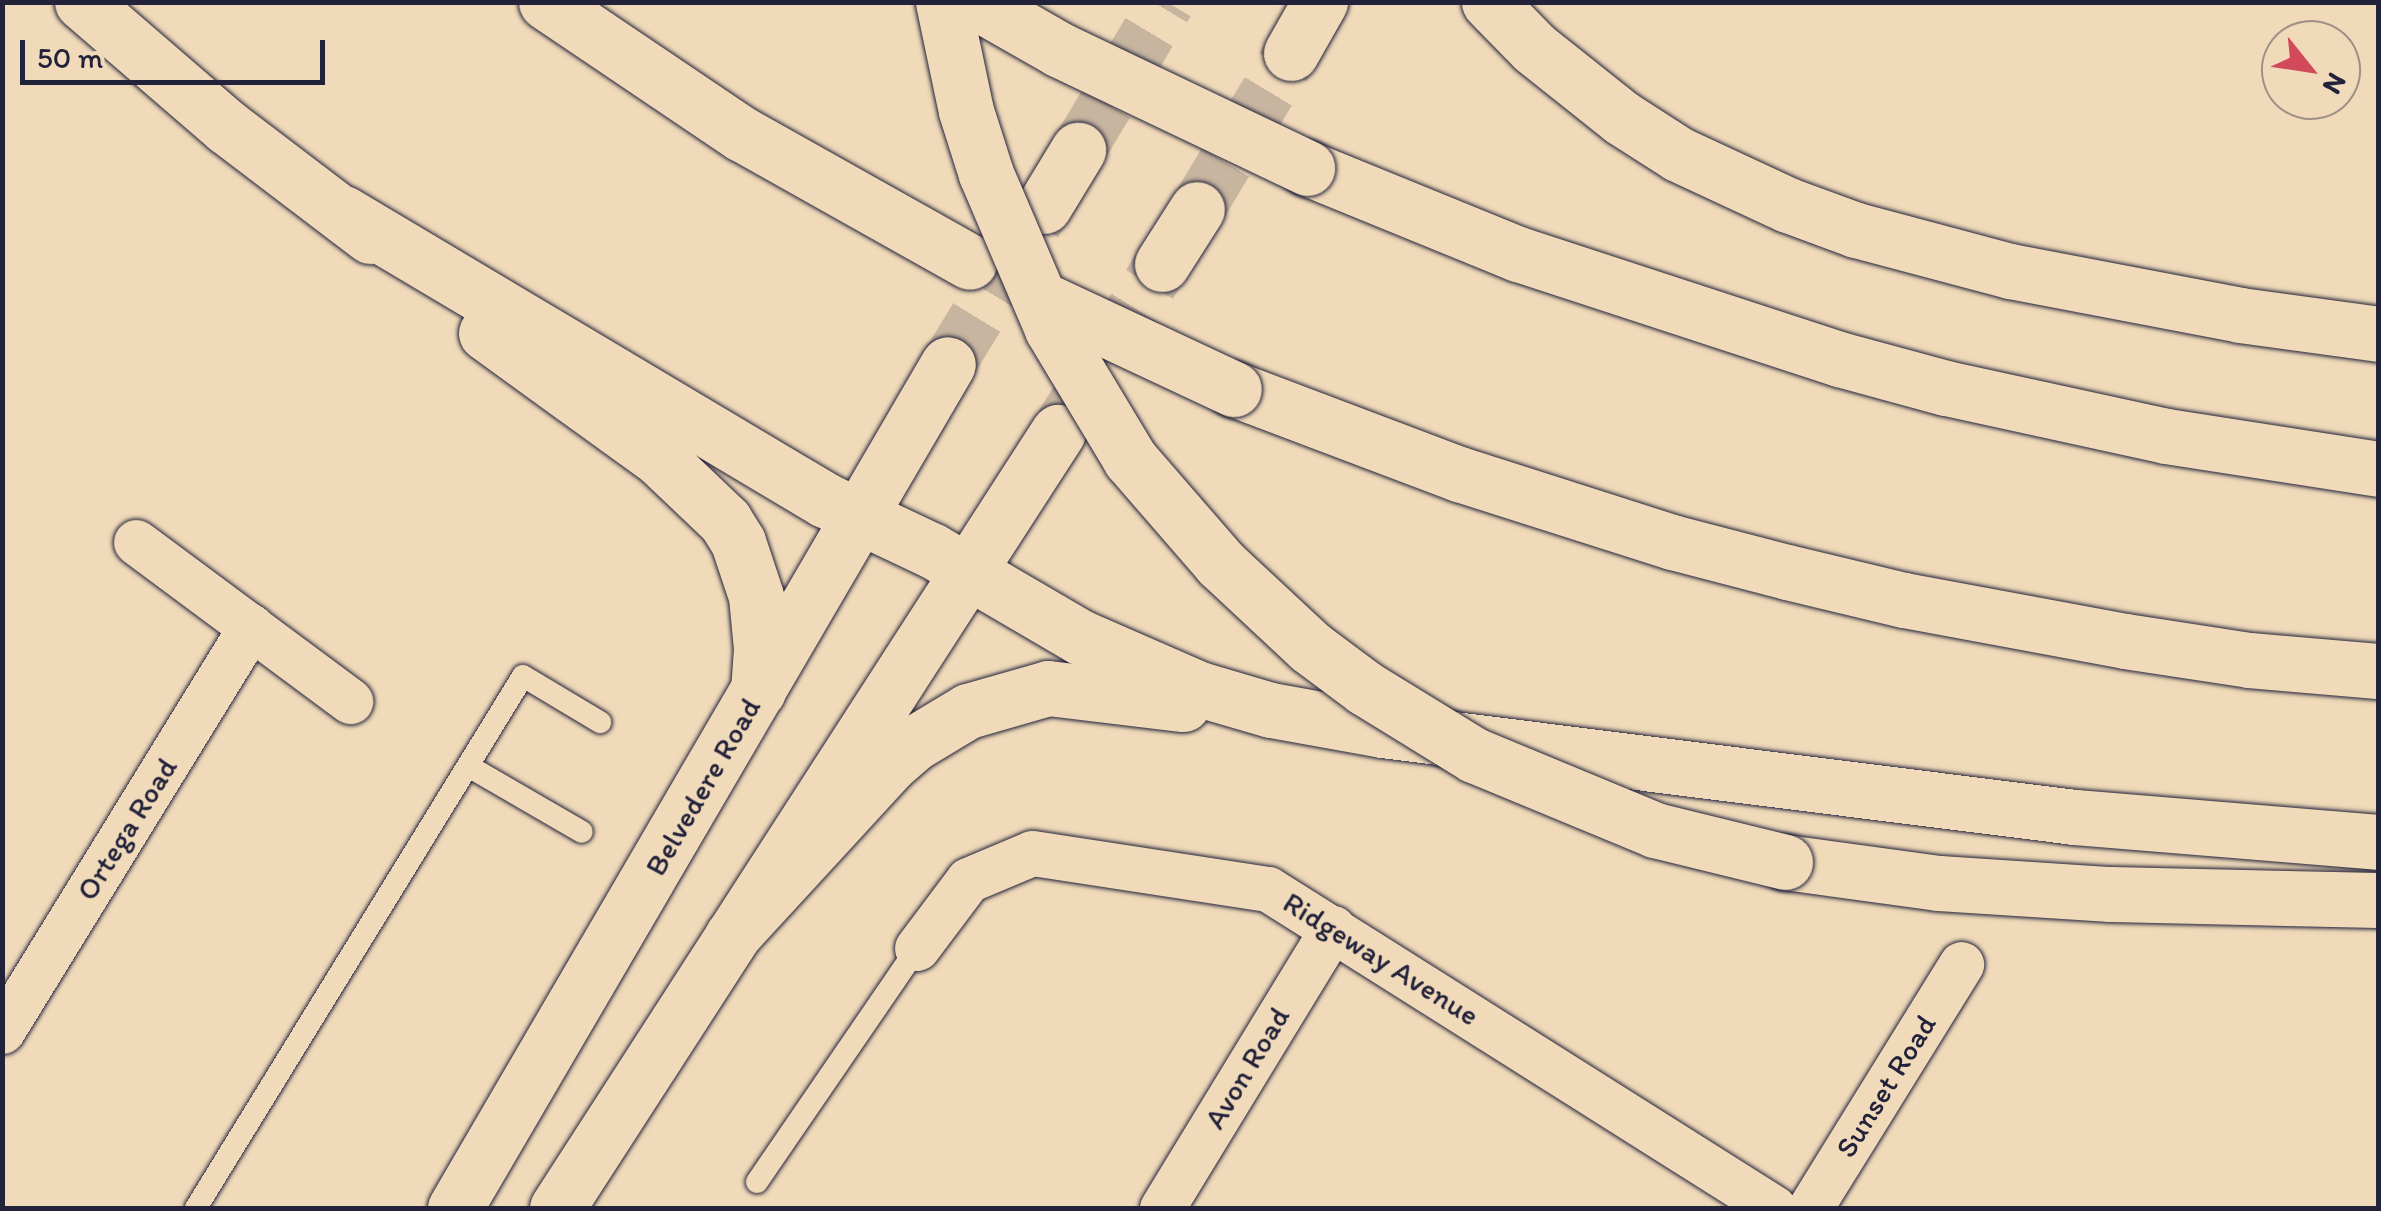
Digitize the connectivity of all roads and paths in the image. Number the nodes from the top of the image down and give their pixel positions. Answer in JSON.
{"nodes":[{"id":1,"x":82,"y":2,"type":"edge"},
{"id":2,"x":546,"y":2,"type":"edge"},
{"id":3,"x":943,"y":2,"type":"edge"},
{"id":4,"x":976,"y":2,"type":"edge"},
{"id":5,"x":1320,"y":2,"type":"edge"},
{"id":6,"x":1489,"y":2,"type":"edge"},
{"id":7,"x":1291,"y":53,"type":"tunnel mouth"},
{"id":8,"x":1078,"y":150,"type":"tunnel mouth"},
{"id":9,"x":1044,"y":206,"type":"tunnel mouth"},
{"id":10,"x":1197,"y":209,"type":"tunnel mouth"},
{"id":11,"x":343,"y":213,"type":"junction"},
{"id":12,"x":970,"y":262,"type":"dead end"},
{"id":13,"x":1162,"y":264,"type":"tunnel mouth"},
{"id":14,"x":1050,"y":303,"type":"dead end"},
{"id":15,"x":2378,"y":334,"type":"edge"},
{"id":16,"x":948,"y":364,"type":"tunnel mouth"},
{"id":17,"x":1058,"y":432,"type":"tunnel mouth"},
{"id":18,"x":2378,"y":469,"type":"edge"},
{"id":19,"x":858,"y":516,"type":"junction"},
{"id":20,"x":136,"y":542,"type":"dead end"},
{"id":21,"x":967,"y":571,"type":"junction"},
{"id":22,"x":251,"y":627,"type":"junction"},
{"id":23,"x":2378,"y":671,"type":"edge"},
{"id":24,"x":758,"y":690,"type":"junction"},
{"id":25,"x":350,"y":701,"type":"dead end"},
{"id":26,"x":1271,"y":710,"type":"junction"},
{"id":27,"x":600,"y":722,"type":"dead end"},
{"id":28,"x":470,"y":767,"type":"junction"},
{"id":29,"x":582,"y":832,"type":"dead end"},
{"id":30,"x":2378,"y":842,"type":"edge"},
{"id":31,"x":2378,"y":900,"type":"edge"},
{"id":32,"x":1333,"y":928,"type":"junction"},
{"id":33,"x":732,"y":936,"type":"junction"},
{"id":34,"x":916,"y":948,"type":"joint"},
{"id":35,"x":1961,"y":964,"type":"dead end"},
{"id":36,"x":2,"y":1031,"type":"edge"},
{"id":37,"x":757,"y":1182,"type":"dead end"},
{"id":38,"x":196,"y":1208,"type":"edge"},
{"id":39,"x":455,"y":1208,"type":"edge"},
{"id":40,"x":558,"y":1208,"type":"edge"},
{"id":41,"x":1162,"y":1208,"type":"edge"},
{"id":42,"x":1774,"y":1208,"type":"edge"},
{"id":43,"x":1810,"y":1208,"type":"edge"}],
"edges":[{"from":1,"to":11,"type":"main road"},
{"from":2,"to":12,"type":"main road"},
{"from":3,"to":31,"type":"main road","bridge":true},
{"from":4,"to":18,"type":"main road","bridge":true},
{"from":5,"to":7,"type":"main road"},
{"from":6,"to":15,"type":"main road"},
{"from":8,"to":9,"type":"main road"},
{"from":10,"to":13,"type":"main road"},
{"from":11,"to":19,"type":"main road"},
{"from":11,"to":24,"type":"main road"},
{"from":14,"to":23,"type":"main road","bridge":true},
{"from":16,"to":19,"type":"main road","name":"Belvedere Road"},
{"from":17,"to":21,"type":"main road"},
{"from":19,"to":21,"type":"main road"},
{"from":19,"to":24,"type":"main road","name":"Belvedere Road"},
{"from":20,"to":22,"type":"street"},
{"from":21,"to":26,"type":"main road"},
{"from":21,"to":33,"type":"main road"},
{"from":22,"to":25,"type":"street"},
{"from":22,"to":36,"type":"street","name":"Ortega Road"},
{"from":24,"to":39,"type":"main road","name":"Belvedere Road"},
{"from":26,"to":30,"type":"main road"},
{"from":26,"to":33,"type":"main road"},
{"from":27,"to":28,"type":"lane"},
{"from":28,"to":29,"type":"lane"},
{"from":28,"to":38,"type":"lane"},
{"from":32,"to":34,"type":"street","name":"Ridgeway Avenue"},
{"from":32,"to":41,"type":"street","name":"Avon Road"},
{"from":32,"to":42,"type":"street","name":"Ridgeway Avenue"},
{"from":33,"to":40,"type":"main road"},
{"from":34,"to":37,"type":"lane"},
{"from":35,"to":43,"type":"street","name":"Sunset Road"}]}
